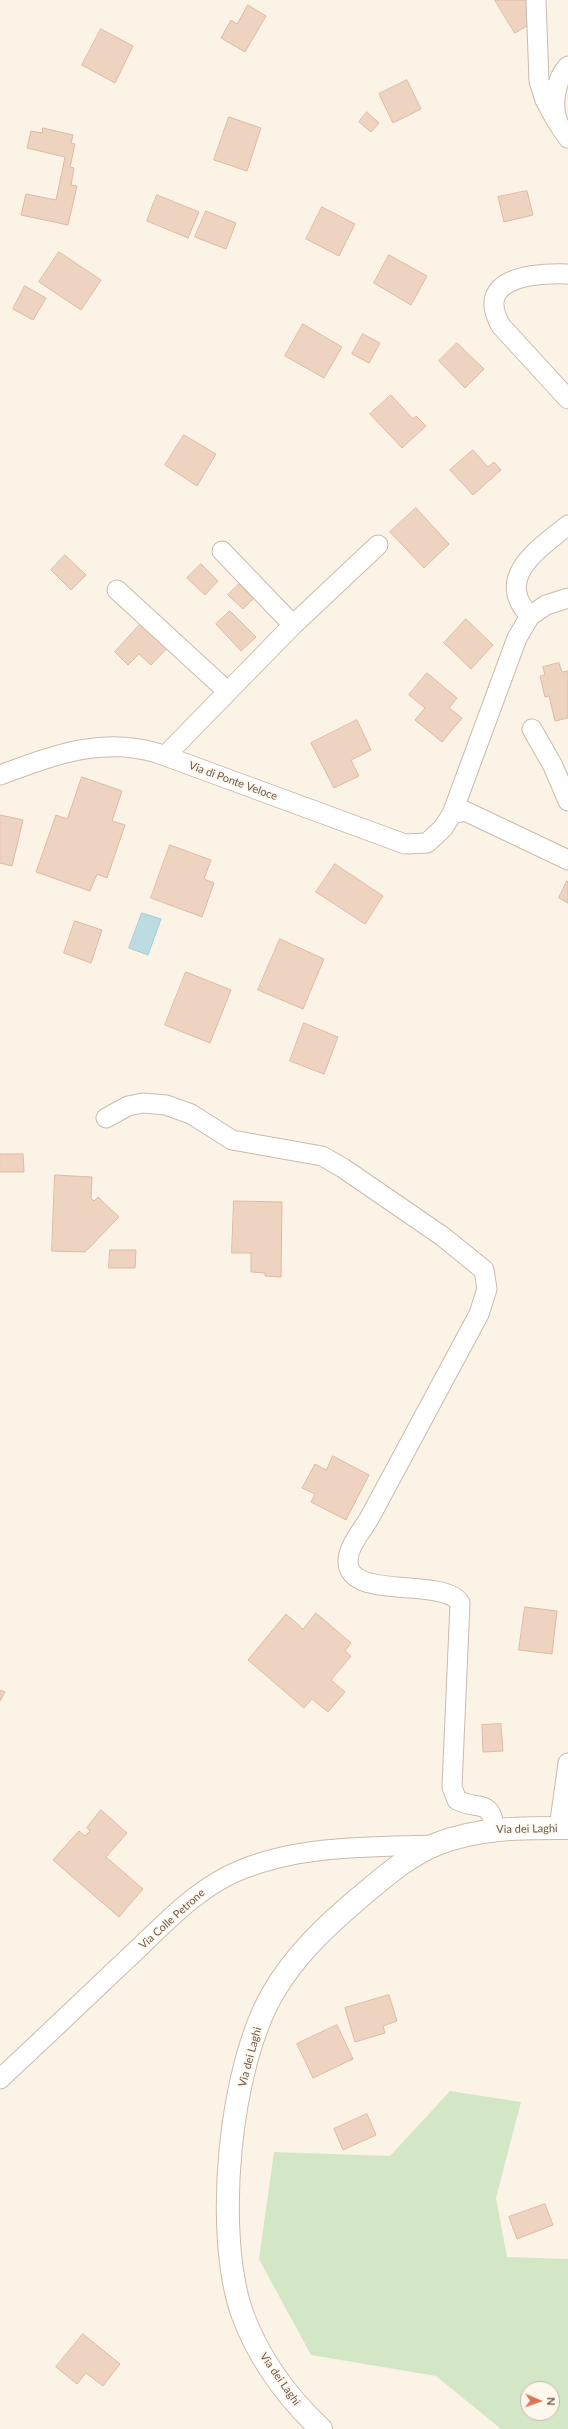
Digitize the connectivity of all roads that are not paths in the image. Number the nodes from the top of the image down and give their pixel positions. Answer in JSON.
{"nodes":[{"id":1,"x":536,"y":0,"type":"edge"},
{"id":2,"x":568,"y":66,"type":"edge"},
{"id":3,"x":557,"y":122,"type":"junction"},
{"id":4,"x":568,"y":138,"type":"edge"},
{"id":5,"x":568,"y":274,"type":"edge"},
{"id":6,"x":568,"y":399,"type":"edge"},
{"id":7,"x":568,"y":525,"type":"edge"},
{"id":8,"x":378,"y":544,"type":"dead end"},
{"id":9,"x":222,"y":551,"type":"dead end"},
{"id":10,"x":117,"y":590,"type":"dead end"},
{"id":11,"x":568,"y":598,"type":"edge"},
{"id":12,"x":530,"y":616,"type":"junction"},
{"id":13,"x":293,"y":625,"type":"junction"},
{"id":14,"x":227,"y":691,"type":"junction"},
{"id":15,"x":532,"y":729,"type":"dead end"},
{"id":16,"x":165,"y":756,"type":"junction"},
{"id":17,"x":0,"y":776,"type":"edge"},
{"id":18,"x":568,"y":801,"type":"edge"},
{"id":19,"x":459,"y":807,"type":"junction"},
{"id":20,"x":568,"y":860,"type":"edge"},
{"id":21,"x":106,"y":1118,"type":"dead end"},
{"id":22,"x":568,"y":1763,"type":"edge"},
{"id":23,"x":564,"y":1828,"type":"edge"},
{"id":24,"x":495,"y":1830,"type":"junction"},
{"id":25,"x":435,"y":1845,"type":"junction"},
{"id":26,"x":0,"y":2079,"type":"edge"},
{"id":27,"x":321,"y":2429,"type":"edge"}],
"edges":[{"from":1,"to":3,"type":"street"},
{"from":2,"to":3,"type":"street"},
{"from":3,"to":4,"type":"street"},
{"from":5,"to":6,"type":"street"},
{"from":7,"to":12,"type":"street"},
{"from":8,"to":13,"type":"street"},
{"from":9,"to":13,"type":"street"},
{"from":10,"to":14,"type":"street"},
{"from":11,"to":12,"type":"street"},
{"from":12,"to":19,"type":"street","name":"Via di Ponte Veloce"},
{"from":13,"to":14,"type":"street"},
{"from":14,"to":16,"type":"street"},
{"from":15,"to":18,"type":"street"},
{"from":16,"to":17,"type":"street","name":"Via di Ponte Veloce"},
{"from":16,"to":19,"type":"street","name":"Via di Ponte Veloce"},
{"from":19,"to":20,"type":"street"},
{"from":21,"to":24,"type":"street"},
{"from":22,"to":23,"type":"street"},
{"from":23,"to":24,"type":"main road","name":"Via dei Laghi"},
{"from":24,"to":25,"type":"main road","name":"Via dei Laghi"},
{"from":25,"to":26,"type":"street","name":"Via Colle Petrone"},
{"from":25,"to":27,"type":"main road","name":"Via dei Laghi"}]}
